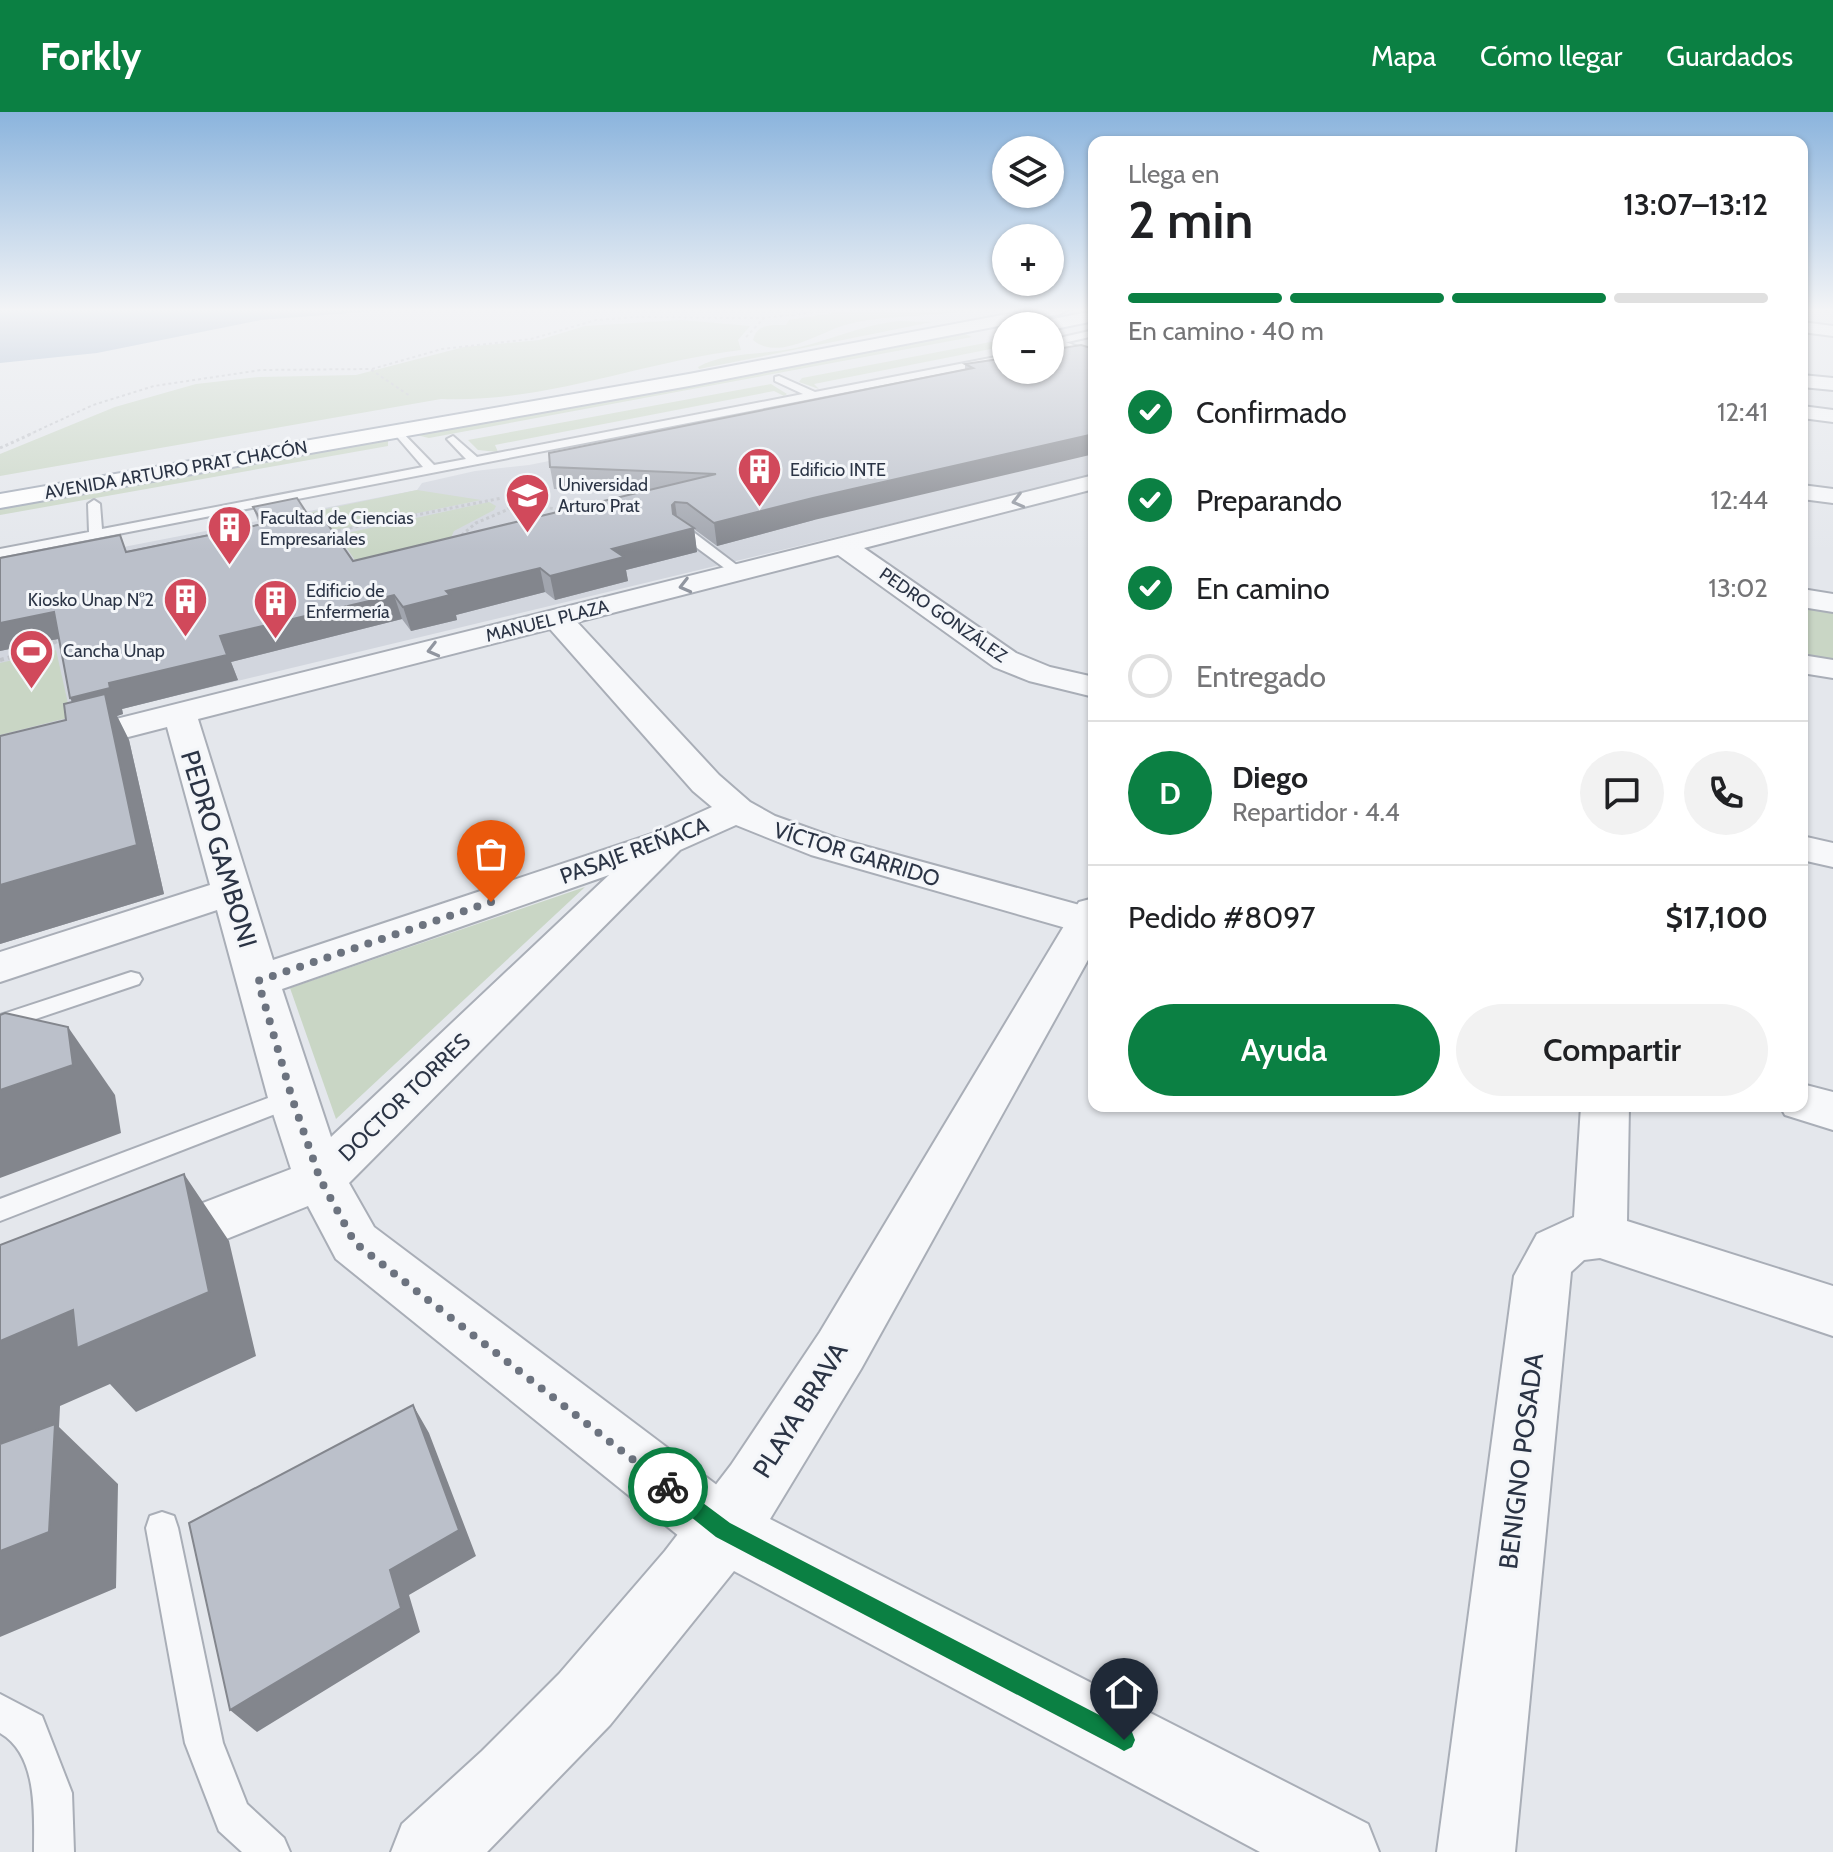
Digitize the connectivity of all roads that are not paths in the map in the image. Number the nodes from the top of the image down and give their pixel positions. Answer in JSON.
{"nodes":[{"id":1,"x":639,"y":390,"type":"edge"},
{"id":2,"x":718,"y":390,"type":"edge"},
{"id":3,"x":803,"y":390,"type":"edge"},
{"id":4,"x":838,"y":390,"type":"edge"},
{"id":5,"x":813,"y":395,"type":"junction"},
{"id":6,"x":1808,"y":413,"type":"edge"},
{"id":7,"x":1833,"y":416,"type":"edge"},
{"id":8,"x":404,"y":438,"type":"junction"},
{"id":9,"x":453,"y":439,"type":"junction"},
{"id":10,"x":475,"y":462,"type":"junction"},
{"id":11,"x":432,"y":470,"type":"junction"},
{"id":12,"x":1088,"y":484,"type":"edge"},
{"id":13,"x":1808,"y":493,"type":"edge"},
{"id":14,"x":1833,"y":496,"type":"edge"},
{"id":15,"x":0,"y":501,"type":"edge"},
{"id":16,"x":94,"y":504,"type":"junction"},
{"id":17,"x":0,"y":520,"type":"edge"},
{"id":18,"x":683,"y":531,"type":"edge"},
{"id":19,"x":96,"y":536,"type":"junction"},
{"id":20,"x":843,"y":546,"type":"junction"},
{"id":21,"x":0,"y":553,"type":"edge"},
{"id":22,"x":729,"y":565,"type":"junction"},
{"id":23,"x":1808,"y":599,"type":"edge"},
{"id":24,"x":1833,"y":603,"type":"edge"},
{"id":25,"x":557,"y":618,"type":"junction"},
{"id":26,"x":1808,"y":665,"type":"edge"},
{"id":27,"x":1833,"y":669,"type":"edge"},
{"id":28,"x":1088,"y":686,"type":"edge"},
{"id":29,"x":180,"y":713,"type":"junction"},
{"id":30,"x":0,"y":759,"type":"edge"},
{"id":31,"x":737,"y":810,"type":"junction"},
{"id":32,"x":666,"y":842,"type":"junction"},
{"id":33,"x":1808,"y":849,"type":"edge"},
{"id":34,"x":1833,"y":855,"type":"edge"},
{"id":35,"x":232,"y":891,"type":"junction"},
{"id":36,"x":1088,"y":918,"type":"edge"},
{"id":37,"x":1088,"y":926,"type":"edge"},
{"id":38,"x":0,"y":967,"type":"edge"},
{"id":39,"x":131,"y":979,"type":"dead end"},
{"id":40,"x":258,"y":981,"type":"junction"},
{"id":41,"x":0,"y":1023,"type":"edge"},
{"id":42,"x":292,"y":1098,"type":"junction"},
{"id":43,"x":1808,"y":1104,"type":"edge"},
{"id":44,"x":1833,"y":1111,"type":"edge"},
{"id":45,"x":1605,"y":1112,"type":"edge"},
{"id":46,"x":320,"y":1179,"type":"junction"},
{"id":47,"x":0,"y":1210,"type":"edge"},
{"id":48,"x":1600,"y":1235,"type":"junction"},
{"id":49,"x":116,"y":1261,"type":"edge"},
{"id":50,"x":1833,"y":1311,"type":"edge"},
{"id":51,"x":162,"y":1528,"type":"dead end"},
{"id":52,"x":723,"y":1530,"type":"junction"},
{"id":53,"x":0,"y":1712,"type":"edge"},
{"id":54,"x":54,"y":1852,"type":"edge"},
{"id":55,"x":270,"y":1852,"type":"edge"},
{"id":56,"x":430,"y":1852,"type":"edge"},
{"id":57,"x":1340,"y":1852,"type":"edge"},
{"id":58,"x":1476,"y":1852,"type":"edge"}],
"edges":[{"from":1,"to":8,"type":"main road","name":"AVENIDA ARTURO PRAT CHACÓN"},
{"from":2,"to":9,"type":"main road","name":"AVENIDA ARTURO PRAT CHACÓN"},
{"from":3,"to":5,"type":"lane"},
{"from":4,"to":5,"type":"lane"},
{"from":5,"to":10,"type":"lane"},
{"from":6,"to":7,"type":"street"},
{"from":8,"to":9,"type":"main road","name":"AVENIDA ARTURO PRAT CHACÓN"},
{"from":8,"to":11,"type":"lane"},
{"from":8,"to":15,"type":"main road","name":"AVENIDA ARTURO PRAT CHACÓN"},
{"from":8,"to":16,"type":"main road","name":"AVENIDA ARTURO PRAT CHACÓN"},
{"from":9,"to":10,"type":"lane"},
{"from":10,"to":11,"type":"lane"},
{"from":11,"to":19,"type":"lane"},
{"from":12,"to":20,"type":"street","name":"MANUEL PLAZA","one_way":true},
{"from":13,"to":14,"type":"street"},
{"from":16,"to":17,"type":"main road","name":"AVENIDA ARTURO PRAT CHACÓN"},
{"from":16,"to":19,"type":"lane"},
{"from":18,"to":22,"type":"lane"},
{"from":19,"to":21,"type":"lane"},
{"from":20,"to":22,"type":"street","name":"MANUEL PLAZA"},
{"from":20,"to":28,"type":"street","name":"PEDRO GONZÁLEZ"},
{"from":22,"to":25,"type":"street","name":"MANUEL PLAZA","one_way":true},
{"from":23,"to":24,"type":"street"},
{"from":25,"to":29,"type":"street","name":"MANUEL PLAZA","one_way":true},
{"from":25,"to":31,"type":"street","name":"VÍCTOR GARRIDO"},
{"from":26,"to":27,"type":"street"},
{"from":29,"to":30,"type":"street","name":"MANUEL PLAZA"},
{"from":29,"to":35,"type":"street","name":"PEDRO GAMBONI"},
{"from":31,"to":32,"type":"street","name":"PASAJE REÑACA"},
{"from":31,"to":36,"type":"street","name":"VÍCTOR GARRIDO"},
{"from":32,"to":40,"type":"street","name":"PASAJE REÑACA"},
{"from":32,"to":46,"type":"street","name":"DOCTOR TORRES"},
{"from":33,"to":34,"type":"street"},
{"from":35,"to":38,"type":"street"},
{"from":35,"to":40,"type":"street","name":"PEDRO GAMBONI"},
{"from":37,"to":52,"type":"street","name":"PLAYA BRAVA"},
{"from":39,"to":41,"type":"lane"},
{"from":40,"to":42,"type":"street","name":"PEDRO GAMBONI"},
{"from":42,"to":46,"type":"street","name":"PEDRO GAMBONI"},
{"from":42,"to":47,"type":"lane"},
{"from":43,"to":44,"type":"street"},
{"from":45,"to":48,"type":"street"},
{"from":46,"to":49,"type":"street","name":"DOCTOR TORRES"},
{"from":46,"to":52,"type":"street","name":"PEDRO GAMBONI"},
{"from":48,"to":50,"type":"street"},
{"from":48,"to":58,"type":"street","name":"BENIGNO POSADA"},
{"from":51,"to":55,"type":"lane"},
{"from":52,"to":56,"type":"street","name":"PLAYA BRAVA"},
{"from":52,"to":57,"type":"street","name":"PEDRO GAMBONI"},
{"from":53,"to":54,"type":"lane"}]}
